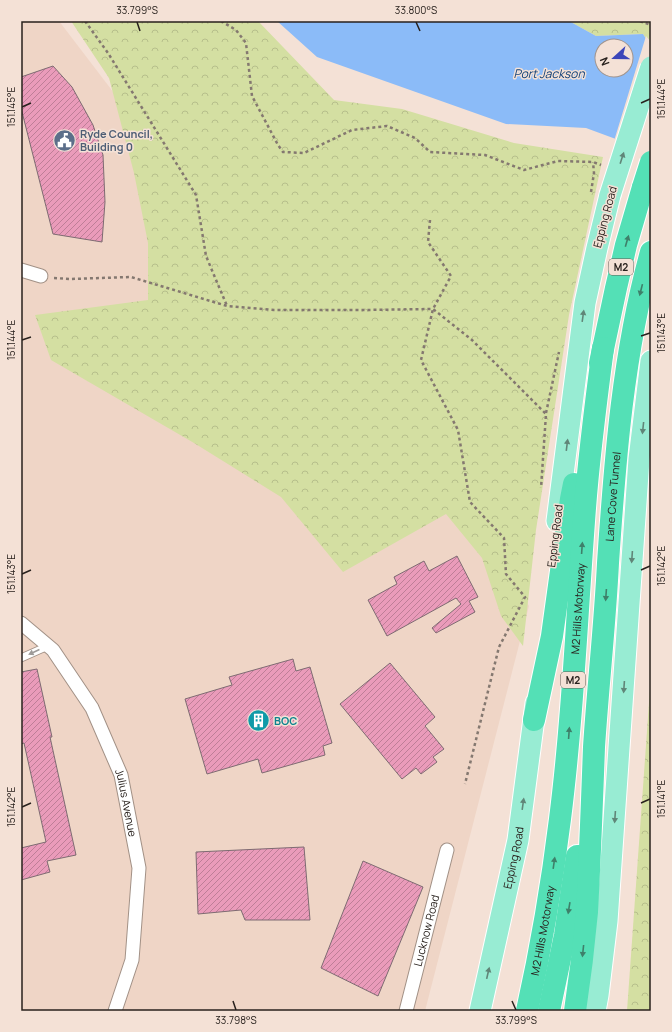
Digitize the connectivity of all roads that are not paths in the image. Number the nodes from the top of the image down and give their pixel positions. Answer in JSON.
{"nodes":[{"id":1,"x":651,"y":67,"type":"edge"},
{"id":2,"x":651,"y":162,"type":"edge"},
{"id":3,"x":651,"y":252,"type":"edge"},
{"id":4,"x":21,"y":270,"type":"edge"},
{"id":5,"x":41,"y":276,"type":"road end"},
{"id":6,"x":603,"y":348,"type":"junction"},
{"id":7,"x":651,"y":361,"type":"edge"},
{"id":8,"x":21,"y":623,"type":"edge"},
{"id":9,"x":48,"y":646,"type":"junction"},
{"id":10,"x":21,"y":658,"type":"edge"},
{"id":11,"x":534,"y":720,"type":"junction"},
{"id":12,"x":594,"y":745,"type":"junction"},
{"id":13,"x":447,"y":850,"type":"dead end"},
{"id":14,"x":115,"y":1011,"type":"edge"},
{"id":15,"x":406,"y":1011,"type":"edge"},
{"id":16,"x":480,"y":1011,"type":"edge"},
{"id":17,"x":527,"y":1011,"type":"edge"},
{"id":18,"x":549,"y":1011,"type":"edge"},
{"id":19,"x":575,"y":1011,"type":"edge"},
{"id":20,"x":595,"y":1011,"type":"edge"}],
"edges":[{"from":11,"to":1,"type":"main road","name":"Epping Road","one_way":true,"bridge":true},
{"from":6,"to":2,"type":"highway","number":"M2","one_way":true,"bridge":true},
{"from":3,"to":12,"type":"highway","name":"Lane Cove Tunnel","number":"M2","one_way":true},
{"from":4,"to":5,"type":"street"},
{"from":6,"to":11,"type":"highway","number":"M2"},
{"from":17,"to":6,"type":"highway","name":"M2 Hills Motorway","number":"M2","one_way":true},
{"from":7,"to":20,"type":"main road","one_way":true},
{"from":8,"to":9,"type":"street","name":"Julius Avenue"},
{"from":9,"to":10,"type":"lane","one_way":true},
{"from":9,"to":14,"type":"street","name":"Julius Avenue"},
{"from":16,"to":11,"type":"main road","name":"Epping Road","one_way":true},
{"from":12,"to":18,"type":"highway","name":"M2 Hills Motorway","number":"M2","one_way":true},
{"from":12,"to":19,"type":"highway","number":"M2","one_way":true},
{"from":13,"to":15,"type":"street","name":"Lucknow Road"}]}
